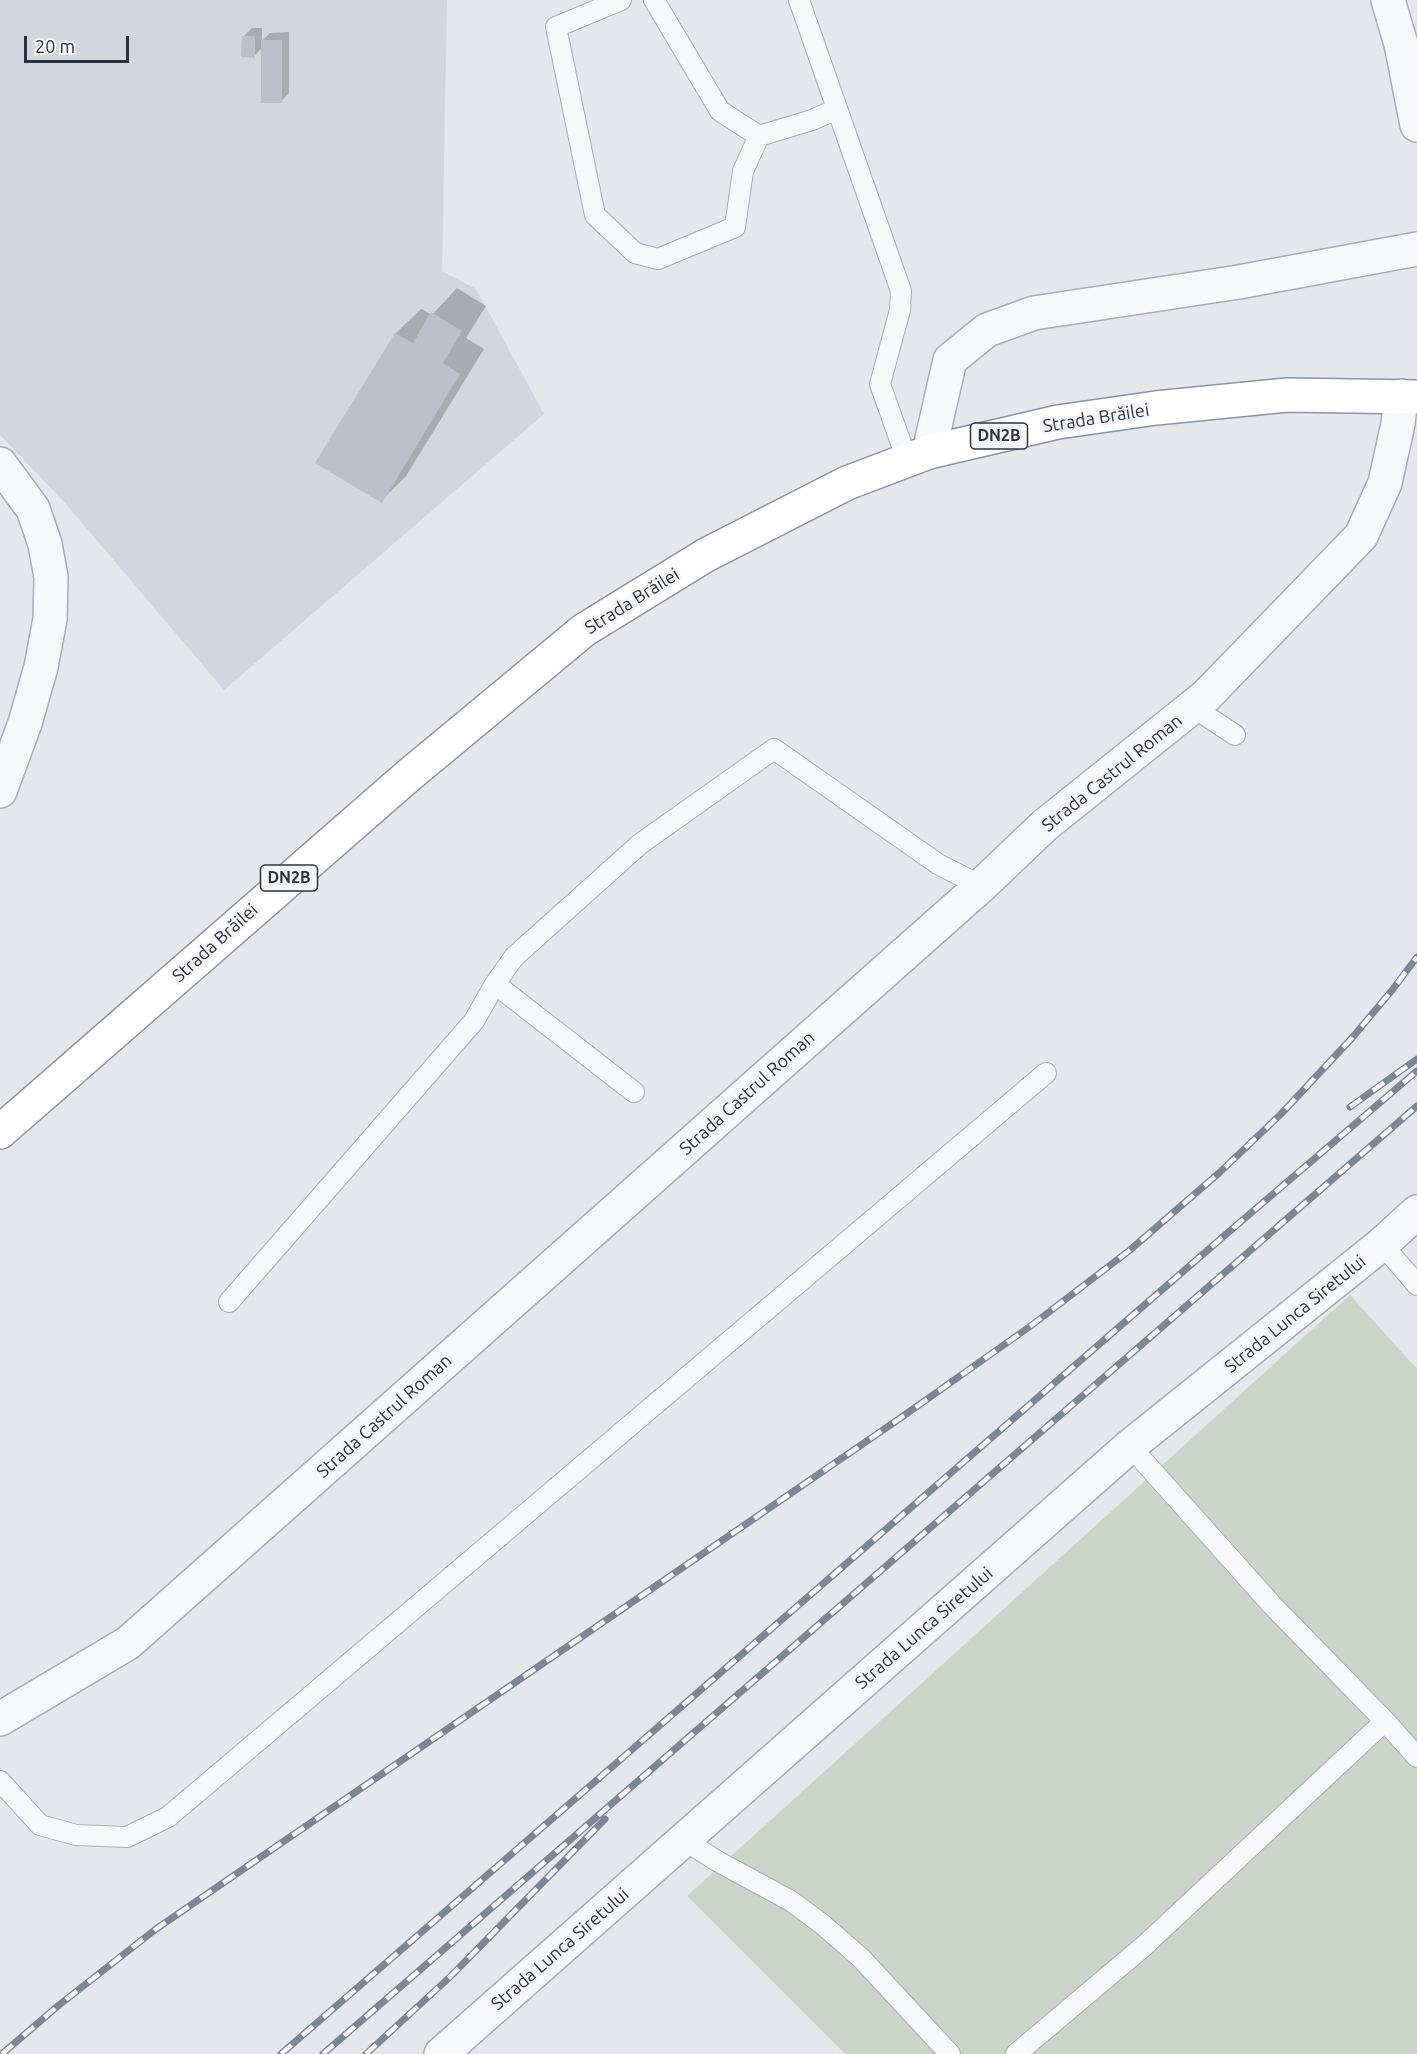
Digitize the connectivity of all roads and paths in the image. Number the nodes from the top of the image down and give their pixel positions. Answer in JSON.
{"nodes":[{"id":1,"x":621,"y":0,"type":"edge"},
{"id":2,"x":654,"y":0,"type":"edge"},
{"id":3,"x":799,"y":0,"type":"edge"},
{"id":4,"x":1388,"y":0,"type":"edge"},
{"id":5,"x":837,"y":109,"type":"junction"},
{"id":6,"x":1417,"y":125,"type":"edge"},
{"id":7,"x":759,"y":136,"type":"junction"},
{"id":8,"x":1417,"y":249,"type":"edge"},
{"id":9,"x":1409,"y":397,"type":"edge"},
{"id":10,"x":918,"y":456,"type":"junction"},
{"id":11,"x":0,"y":464,"type":"edge"},
{"id":12,"x":1193,"y":707,"type":"junction"},
{"id":13,"x":1235,"y":735,"type":"dead end"},
{"id":14,"x":0,"y":791,"type":"edge"},
{"id":15,"x":981,"y":886,"type":"junction"},
{"id":16,"x":495,"y":984,"type":"junction"},
{"id":17,"x":1046,"y":1073,"type":"dead end"},
{"id":18,"x":634,"y":1092,"type":"dead end"},
{"id":19,"x":0,"y":1132,"type":"edge"},
{"id":20,"x":1417,"y":1212,"type":"edge"},
{"id":21,"x":1382,"y":1244,"type":"junction"},
{"id":22,"x":1417,"y":1285,"type":"edge"},
{"id":23,"x":229,"y":1302,"type":"dead end"},
{"id":24,"x":1130,"y":1446,"type":"junction"},
{"id":25,"x":0,"y":1719,"type":"edge"},
{"id":26,"x":1385,"y":1721,"type":"junction"},
{"id":27,"x":1417,"y":1756,"type":"edge"},
{"id":28,"x":0,"y":1781,"type":"edge"},
{"id":29,"x":684,"y":1840,"type":"junction"},
{"id":30,"x":441,"y":2054,"type":"edge"},
{"id":31,"x":950,"y":2054,"type":"edge"},
{"id":32,"x":1016,"y":2054,"type":"edge"}],
"edges":[{"from":1,"to":7,"type":"lane"},
{"from":2,"to":7,"type":"lane"},
{"from":3,"to":5,"type":"lane"},
{"from":4,"to":6,"type":"street"},
{"from":5,"to":7,"type":"lane"},
{"from":5,"to":10,"type":"lane"},
{"from":8,"to":10,"type":"street"},
{"from":9,"to":10,"type":"highway","name":"Strada Brăilei","number":"DN2B"},
{"from":9,"to":12,"type":"street","name":"Strada Castrul Roman"},
{"from":10,"to":19,"type":"highway","name":"Strada Brăilei","number":"DN2B"},
{"from":11,"to":14,"type":"street"},
{"from":12,"to":13,"type":"lane"},
{"from":12,"to":15,"type":"street","name":"Strada Castrul Roman"},
{"from":15,"to":16,"type":"lane"},
{"from":15,"to":25,"type":"street","name":"Strada Castrul Roman"},
{"from":16,"to":18,"type":"lane"},
{"from":16,"to":23,"type":"lane"},
{"from":17,"to":28,"type":"lane"},
{"from":20,"to":21,"type":"street","name":"Strada Lunca Siretului"},
{"from":21,"to":22,"type":"lane"},
{"from":21,"to":24,"type":"street","name":"Strada Lunca Siretului"},
{"from":24,"to":26,"type":"lane"},
{"from":24,"to":29,"type":"street","name":"Strada Lunca Siretului"},
{"from":26,"to":27,"type":"lane"},
{"from":26,"to":32,"type":"lane"},
{"from":29,"to":30,"type":"street","name":"Strada Lunca Siretului"},
{"from":29,"to":31,"type":"lane"}]}
